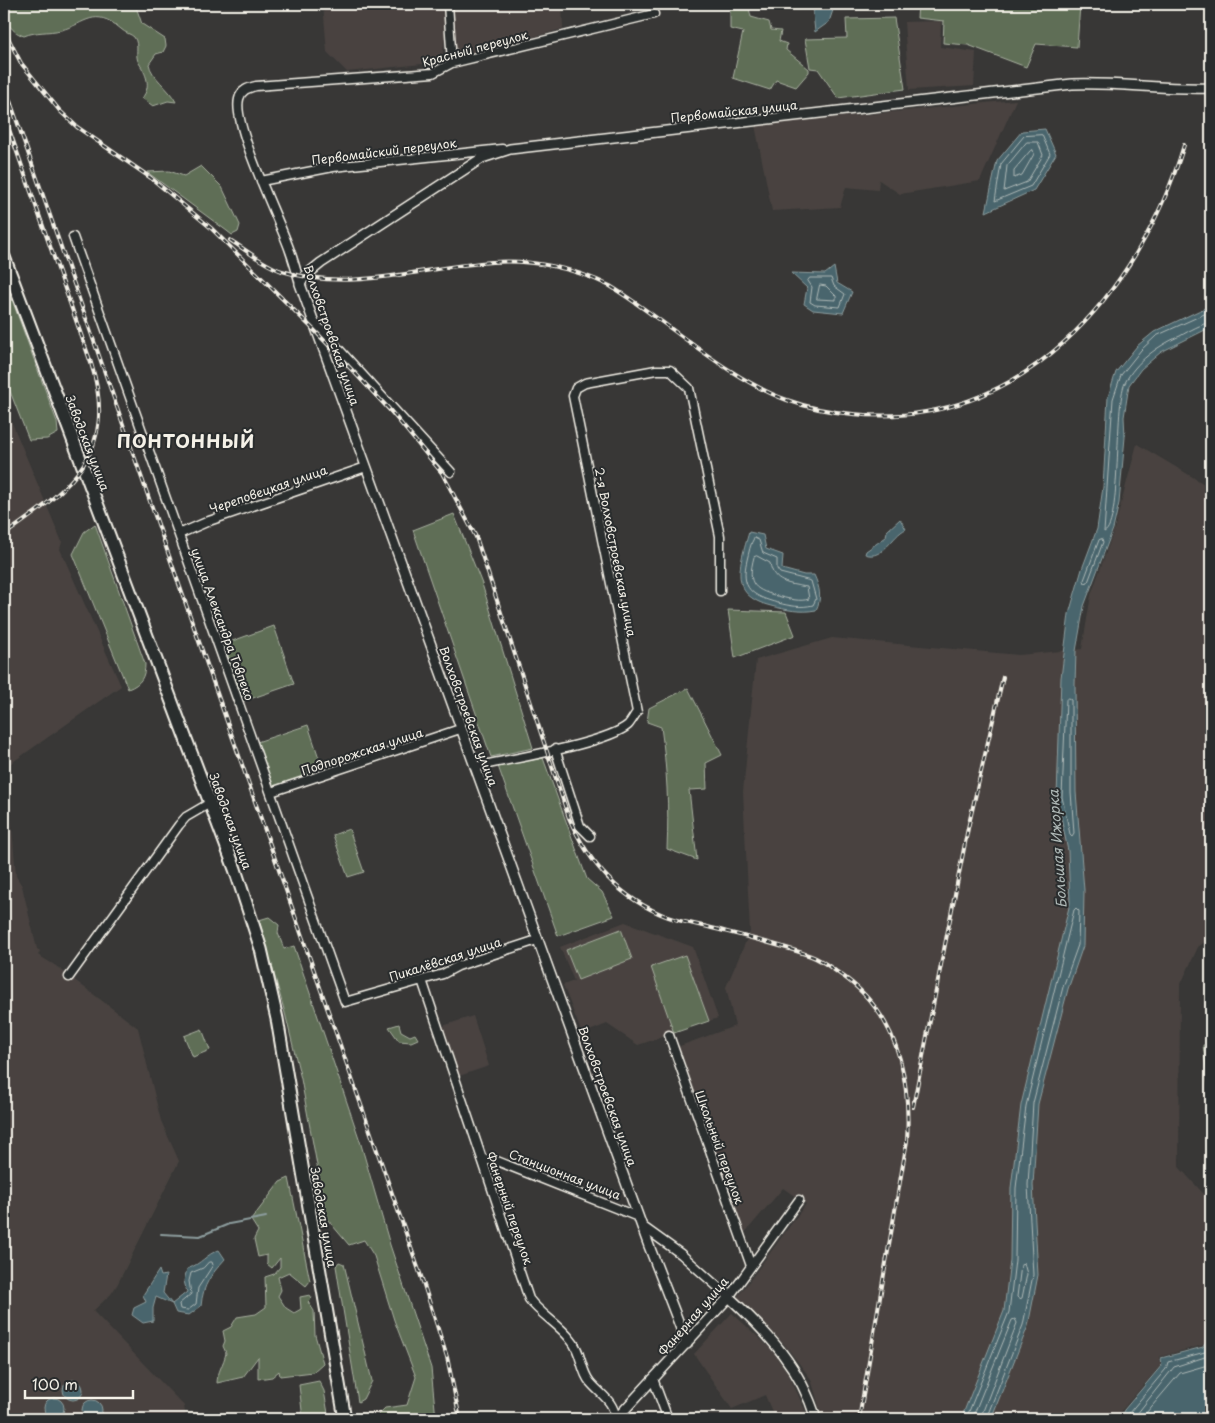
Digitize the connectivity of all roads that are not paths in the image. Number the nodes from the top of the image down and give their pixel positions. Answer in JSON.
{"nodes":[{"id":1,"x":448,"y":4,"type":"edge"},
{"id":2,"x":654,"y":14,"type":"dead end"},
{"id":3,"x":452,"y":63,"type":"junction"},
{"id":4,"x":1211,"y":88,"type":"edge"},
{"id":5,"x":241,"y":94,"type":"joint"},
{"id":6,"x":510,"y":149,"type":"junction"},
{"id":7,"x":261,"y":181,"type":"junction"},
{"id":8,"x":74,"y":237,"type":"dead end"},
{"id":9,"x":4,"y":257,"type":"edge"},
{"id":10,"x":300,"y":284,"type":"junction"},
{"id":11,"x":313,"y":321,"type":"junction"},
{"id":12,"x":366,"y":468,"type":"junction"},
{"id":13,"x":451,"y":472,"type":"dead end"},
{"id":14,"x":179,"y":534,"type":"junction"},
{"id":15,"x":720,"y":591,"type":"dead end"},
{"id":16,"x":460,"y":730,"type":"junction"},
{"id":17,"x":555,"y":749,"type":"junction"},
{"id":18,"x":475,"y":767,"type":"junction"},
{"id":19,"x":271,"y":792,"type":"junction"},
{"id":20,"x":210,"y":803,"type":"junction"},
{"id":21,"x":590,"y":836,"type":"dead end"},
{"id":22,"x":537,"y":940,"type":"junction"},
{"id":23,"x":69,"y":977,"type":"dead end"},
{"id":24,"x":422,"y":980,"type":"junction"},
{"id":25,"x":361,"y":998,"type":"joint"},
{"id":26,"x":669,"y":1035,"type":"dead end"},
{"id":27,"x":482,"y":1159,"type":"junction"},
{"id":28,"x":799,"y":1200,"type":"dead end"},
{"id":29,"x":640,"y":1221,"type":"junction"},
{"id":30,"x":751,"y":1266,"type":"junction"},
{"id":31,"x":729,"y":1297,"type":"junction"},
{"id":32,"x":687,"y":1344,"type":"junction"},
{"id":33,"x":653,"y":1379,"type":"junction"},
{"id":34,"x":345,"y":1419,"type":"edge"},
{"id":35,"x":616,"y":1419,"type":"edge"},
{"id":36,"x":668,"y":1419,"type":"edge"},
{"id":37,"x":816,"y":1419,"type":"edge"}],
"edges":[{"from":1,"to":3,"type":"street"},
{"from":2,"to":3,"type":"street","name":"Красный переулок"},
{"from":3,"to":5,"type":"street","name":"Красный переулок"},
{"from":4,"to":6,"type":"street","name":"Первомайская улица"},
{"from":5,"to":7,"type":"street","name":"Волховстроевская улица"},
{"from":6,"to":7,"type":"street","name":"Первомайский переулок"},
{"from":6,"to":10,"type":"street","name":"Первомайская улица"},
{"from":7,"to":10,"type":"street","name":"Волховстроевская улица"},
{"from":8,"to":14,"type":"street","name":"улица Александра Товпеко"},
{"from":9,"to":20,"type":"main road","name":"Заводская улица"},
{"from":10,"to":11,"type":"street","name":"Волховстроевская улица"},
{"from":11,"to":12,"type":"street","name":"Волховстроевская улица"},
{"from":11,"to":13,"type":"street"},
{"from":12,"to":14,"type":"street","name":"Череповецкая улица"},
{"from":12,"to":16,"type":"street","name":"Волховстроевская улица"},
{"from":14,"to":19,"type":"street","name":"улица Александра Товпеко"},
{"from":15,"to":17,"type":"street","name":"2-я Волховстроевская улица"},
{"from":16,"to":18,"type":"street","name":"Волховстроевская улица"},
{"from":16,"to":19,"type":"street","name":"Подпорожская улица"},
{"from":17,"to":18,"type":"street"},
{"from":17,"to":21,"type":"street"},
{"from":18,"to":22,"type":"street","name":"Волховстроевская улица"},
{"from":19,"to":25,"type":"street","name":"улица Александра Товпеко"},
{"from":20,"to":23,"type":"street"},
{"from":20,"to":34,"type":"main road","name":"Заводская улица"},
{"from":22,"to":24,"type":"street","name":"Пикалёвская улица"},
{"from":22,"to":29,"type":"street","name":"Волховстроевская улица"},
{"from":24,"to":25,"type":"street","name":"Пикалёвская улица"},
{"from":24,"to":27,"type":"street","name":"Фанерный переулок"},
{"from":26,"to":30,"type":"street","name":"Школьный переулок"},
{"from":27,"to":29,"type":"street","name":"Станционная улица"},
{"from":27,"to":35,"type":"street","name":"Фанерный переулок"},
{"from":28,"to":30,"type":"street","name":"Фанерная улица"},
{"from":29,"to":31,"type":"street","name":"Станционная улица"},
{"from":29,"to":32,"type":"street","name":"Волховстроевская улица"},
{"from":30,"to":31,"type":"street","name":"Фанерная улица"},
{"from":31,"to":32,"type":"street","name":"Фанерная улица"},
{"from":31,"to":37,"type":"street","name":"Станционная улица"},
{"from":32,"to":33,"type":"street","name":"Фанерная улица"},
{"from":33,"to":35,"type":"street","name":"Фанерная улица"},
{"from":33,"to":36,"type":"street"}]}
